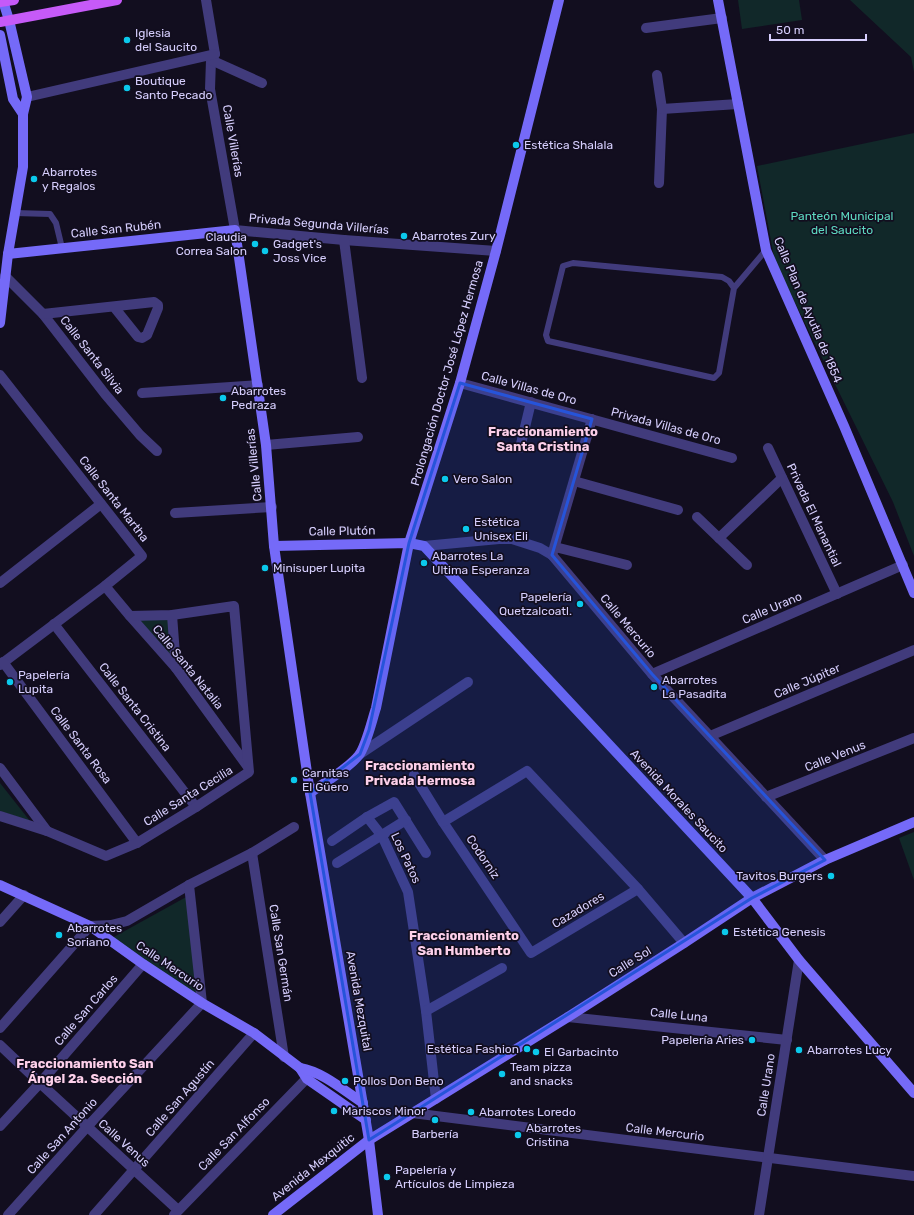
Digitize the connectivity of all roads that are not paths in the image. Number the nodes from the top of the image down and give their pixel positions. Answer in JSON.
{"nodes":[{"id":1,"x":14,"y":0,"type":"edge"},
{"id":2,"x":117,"y":0,"type":"edge"},
{"id":3,"x":206,"y":0,"type":"edge"},
{"id":4,"x":559,"y":0,"type":"edge"},
{"id":5,"x":718,"y":0,"type":"edge"},
{"id":6,"x":1,"y":1,"type":"edge"},
{"id":7,"x":722,"y":18,"type":"junction"},
{"id":8,"x":5,"y":21,"type":"edge"},
{"id":9,"x":646,"y":28,"type":"dead end"},
{"id":10,"x":0,"y":35,"type":"edge"},
{"id":11,"x":213,"y":57,"type":"junction"},
{"id":12,"x":657,"y":75,"type":"dead end"},
{"id":13,"x":262,"y":83,"type":"dead end"},
{"id":14,"x":27,"y":97,"type":"junction"},
{"id":15,"x":738,"y":104,"type":"junction"},
{"id":16,"x":662,"y":110,"type":"junction"},
{"id":17,"x":23,"y":114,"type":"junction"},
{"id":18,"x":659,"y":183,"type":"dead end"},
{"id":19,"x":15,"y":213,"type":"junction"},
{"id":20,"x":235,"y":230,"type":"junction"},
{"id":21,"x":344,"y":240,"type":"junction"},
{"id":22,"x":62,"y":248,"type":"junction"},
{"id":23,"x":766,"y":250,"type":"junction"},
{"id":24,"x":496,"y":251,"type":"junction"},
{"id":25,"x":4,"y":254,"type":"edge"},
{"id":26,"x":5,"y":276,"type":"junction"},
{"id":27,"x":734,"y":288,"type":"junction"},
{"id":28,"x":2,"y":294,"type":"edge"},
{"id":29,"x":114,"y":307,"type":"junction"},
{"id":30,"x":43,"y":314,"type":"junction"},
{"id":31,"x":0,"y":323,"type":"edge"},
{"id":32,"x":0,"y":375,"type":"edge"},
{"id":33,"x":362,"y":378,"type":"dead end"},
{"id":34,"x":460,"y":383,"type":"junction"},
{"id":35,"x":258,"y":385,"type":"junction"},
{"id":36,"x":142,"y":393,"type":"dead end"},
{"id":37,"x":531,"y":402,"type":"junction"},
{"id":38,"x":592,"y":419,"type":"junction"},
{"id":39,"x":358,"y":437,"type":"dead end"},
{"id":40,"x":266,"y":445,"type":"junction"},
{"id":41,"x":520,"y":448,"type":"dead end"},
{"id":42,"x":768,"y":448,"type":"dead end"},
{"id":43,"x":157,"y":451,"type":"dead end"},
{"id":44,"x":732,"y":458,"type":"dead end"},
{"id":45,"x":782,"y":478,"type":"junction"},
{"id":46,"x":574,"y":481,"type":"junction"},
{"id":47,"x":101,"y":504,"type":"junction"},
{"id":48,"x":272,"y":507,"type":"junction"},
{"id":49,"x":678,"y":510,"type":"dead end"},
{"id":50,"x":175,"y":513,"type":"dead end"},
{"id":51,"x":697,"y":517,"type":"dead end"},
{"id":52,"x":719,"y":538,"type":"junction"},
{"id":53,"x":409,"y":543,"type":"junction"},
{"id":54,"x":274,"y":546,"type":"junction"},
{"id":55,"x":424,"y":546,"type":"junction"},
{"id":56,"x":554,"y":551,"type":"junction"},
{"id":57,"x":627,"y":565,"type":"dead end"},
{"id":58,"x":747,"y":565,"type":"dead end"},
{"id":59,"x":903,"y":565,"type":"junction"},
{"id":60,"x":0,"y":583,"type":"edge"},
{"id":61,"x":105,"y":586,"type":"junction"},
{"id":62,"x":914,"y":593,"type":"edge"},
{"id":63,"x":838,"y":594,"type":"junction"},
{"id":64,"x":172,"y":615,"type":"junction"},
{"id":65,"x":130,"y":616,"type":"junction"},
{"id":66,"x":54,"y":624,"type":"junction"},
{"id":67,"x":914,"y":650,"type":"edge"},
{"id":68,"x":2,"y":663,"type":"edge"},
{"id":69,"x":176,"y":668,"type":"junction"},
{"id":70,"x":652,"y":674,"type":"junction"},
{"id":71,"x":468,"y":682,"type":"dead end"},
{"id":72,"x":710,"y":736,"type":"junction"},
{"id":73,"x":914,"y":738,"type":"edge"},
{"id":74,"x":360,"y":754,"type":"junction"},
{"id":75,"x":248,"y":767,"type":"junction"},
{"id":76,"x":0,"y":768,"type":"edge"},
{"id":77,"x":414,"y":775,"type":"dead end"},
{"id":78,"x":310,"y":792,"type":"junction"},
{"id":79,"x":766,"y":798,"type":"junction"},
{"id":80,"x":196,"y":807,"type":"junction"},
{"id":81,"x":0,"y":816,"type":"edge"},
{"id":82,"x":367,"y":817,"type":"junction"},
{"id":83,"x":406,"y":820,"type":"junction"},
{"id":84,"x":443,"y":822,"type":"junction"},
{"id":85,"x":914,"y":822,"type":"edge"},
{"id":86,"x":294,"y":827,"type":"dead end"},
{"id":87,"x":47,"y":831,"type":"junction"},
{"id":88,"x":382,"y":836,"type":"junction"},
{"id":89,"x":332,"y":841,"type":"dead end"},
{"id":90,"x":137,"y":843,"type":"junction"},
{"id":91,"x":252,"y":853,"type":"junction"},
{"id":92,"x":426,"y":853,"type":"dead end"},
{"id":93,"x":825,"y":860,"type":"junction"},
{"id":94,"x":337,"y":863,"type":"dead end"},
{"id":95,"x":0,"y":885,"type":"edge"},
{"id":96,"x":189,"y":885,"type":"junction"},
{"id":97,"x":638,"y":889,"type":"junction"},
{"id":98,"x":24,"y":895,"type":"junction"},
{"id":99,"x":752,"y":898,"type":"junction"},
{"id":100,"x":0,"y":922,"type":"edge"},
{"id":101,"x":90,"y":926,"type":"junction"},
{"id":102,"x":684,"y":943,"type":"junction"},
{"id":103,"x":531,"y":953,"type":"joint"},
{"id":104,"x":799,"y":960,"type":"junction"},
{"id":105,"x":142,"y":964,"type":"junction"},
{"id":106,"x":502,"y":968,"type":"dead end"},
{"id":107,"x":202,"y":1003,"type":"junction"},
{"id":108,"x":426,"y":1011,"type":"junction"},
{"id":109,"x":568,"y":1017,"type":"junction"},
{"id":110,"x":0,"y":1028,"type":"edge"},
{"id":111,"x":254,"y":1034,"type":"junction"},
{"id":112,"x":787,"y":1040,"type":"junction"},
{"id":113,"x":0,"y":1046,"type":"edge"},
{"id":114,"x":284,"y":1057,"type":"junction"},
{"id":115,"x":310,"y":1075,"type":"junction"},
{"id":116,"x":40,"y":1083,"type":"junction"},
{"id":117,"x":914,"y":1093,"type":"edge"},
{"id":118,"x":436,"y":1099,"type":"junction"},
{"id":119,"x":363,"y":1102,"type":"junction"},
{"id":120,"x":412,"y":1113,"type":"junction"},
{"id":121,"x":366,"y":1120,"type":"junction"},
{"id":122,"x":0,"y":1126,"type":"edge"},
{"id":123,"x":87,"y":1127,"type":"junction"},
{"id":124,"x":369,"y":1140,"type":"junction"},
{"id":125,"x":768,"y":1158,"type":"junction"},
{"id":126,"x":135,"y":1170,"type":"junction"},
{"id":127,"x":914,"y":1176,"type":"edge"},
{"id":128,"x":176,"y":1212,"type":"edge"},
{"id":129,"x":8,"y":1215,"type":"edge"},
{"id":130,"x":94,"y":1215,"type":"edge"},
{"id":131,"x":273,"y":1215,"type":"edge"},
{"id":132,"x":378,"y":1215,"type":"edge"},
{"id":133,"x":759,"y":1215,"type":"edge"}],
"edges":[{"from":1,"to":6,"type":"main road"},
{"from":2,"to":8,"type":"main road"},
{"from":3,"to":11,"type":"street","name":"Calle Villerías"},
{"from":4,"to":24,"type":"main road","name":"Prolongación Doctor José López Hermosa"},
{"from":5,"to":7,"type":"main road","name":"Calle Plan de Ayutla de 1854"},
{"from":6,"to":8,"type":"main road"},
{"from":7,"to":9,"type":"street"},
{"from":7,"to":15,"type":"main road","name":"Calle Plan de Ayutla de 1854"},
{"from":8,"to":14,"type":"main road"},
{"from":10,"to":17,"type":"main road"},
{"from":11,"to":13,"type":"street"},
{"from":11,"to":14,"type":"street"},
{"from":11,"to":20,"type":"street","name":"Calle Villerías"},
{"from":12,"to":16,"type":"street"},
{"from":14,"to":17,"type":"main road"},
{"from":15,"to":16,"type":"street"},
{"from":15,"to":23,"type":"main road","name":"Calle Plan de Ayutla de 1854"},
{"from":16,"to":18,"type":"street"},
{"from":17,"to":19,"type":"main road"},
{"from":19,"to":22,"type":"lane"},
{"from":19,"to":25,"type":"main road"},
{"from":20,"to":21,"type":"street","name":"Privada Segunda Villerías"},
{"from":20,"to":22,"type":"main road","name":"Calle San Rubén"},
{"from":20,"to":35,"type":"main road","name":"Calle Villerías"},
{"from":21,"to":24,"type":"street","name":"Privada Segunda Villerías"},
{"from":21,"to":33,"type":"street"},
{"from":22,"to":25,"type":"main road","name":"Calle San Rubén"},
{"from":23,"to":27,"type":"lane"},
{"from":23,"to":59,"type":"main road","name":"Calle Plan de Ayutla de 1854"},
{"from":24,"to":34,"type":"main road","name":"Prolongación Doctor José López Hermosa"},
{"from":25,"to":26,"type":"main road"},
{"from":26,"to":28,"type":"main road"},
{"from":26,"to":30,"type":"street","name":"Calle Santa Silvia"},
{"from":27,"to":27,"type":"lane"},
{"from":28,"to":31,"type":"main road"},
{"from":29,"to":29,"type":"street"},
{"from":29,"to":30,"type":"street"},
{"from":30,"to":43,"type":"street","name":"Calle Santa Silvia"},
{"from":32,"to":47,"type":"street","name":"Calle Santa Martha"},
{"from":34,"to":37,"type":"street","name":"Calle Villas de Oro"},
{"from":34,"to":53,"type":"main road","name":"Prolongación Doctor José López Hermosa"},
{"from":35,"to":36,"type":"street"},
{"from":35,"to":40,"type":"main road","name":"Calle Villerías"},
{"from":37,"to":38,"type":"street","name":"Calle Villas de Oro"},
{"from":37,"to":41,"type":"street"},
{"from":38,"to":44,"type":"street","name":"Privada Villas de Oro"},
{"from":38,"to":46,"type":"street"},
{"from":39,"to":40,"type":"street"},
{"from":40,"to":48,"type":"main road","name":"Calle Villerías"},
{"from":42,"to":45,"type":"street","name":"Privada El Manantial"},
{"from":45,"to":52,"type":"street"},
{"from":45,"to":63,"type":"street","name":"Privada El Manantial"},
{"from":46,"to":49,"type":"street"},
{"from":46,"to":56,"type":"street"},
{"from":47,"to":60,"type":"street"},
{"from":47,"to":61,"type":"street","name":"Calle Santa Martha"},
{"from":48,"to":50,"type":"street"},
{"from":48,"to":54,"type":"main road","name":"Calle Villerías"},
{"from":51,"to":52,"type":"street"},
{"from":52,"to":58,"type":"street"},
{"from":53,"to":54,"type":"main road","name":"Calle Plutón"},
{"from":53,"to":55,"type":"main road"},
{"from":53,"to":74,"type":"main road","name":"Prolongación Doctor José López Hermosa"},
{"from":54,"to":78,"type":"main road","name":"Calle Villerías"},
{"from":55,"to":56,"type":"street","name":"Calle Mercurio"},
{"from":55,"to":99,"type":"main road","name":"Avenida Morales Saucito"},
{"from":56,"to":57,"type":"street"},
{"from":56,"to":70,"type":"street","name":"Calle Mercurio"},
{"from":59,"to":62,"type":"main road","name":"Calle Plan de Ayutla de 1854"},
{"from":59,"to":63,"type":"street","name":"Calle Urano"},
{"from":61,"to":65,"type":"street","name":"Calle Santa Natalia"},
{"from":61,"to":66,"type":"street","name":"Calle Santa Martha"},
{"from":63,"to":70,"type":"street","name":"Calle Urano"},
{"from":64,"to":65,"type":"street","name":"Calle Santa Cecilia"},
{"from":64,"to":69,"type":"street"},
{"from":64,"to":75,"type":"street","name":"Calle Santa Cecilia"},
{"from":65,"to":69,"type":"street","name":"Calle Santa Natalia"},
{"from":66,"to":68,"type":"street","name":"Calle Santa Martha"},
{"from":66,"to":80,"type":"street","name":"Calle Santa Cristina"},
{"from":67,"to":72,"type":"street","name":"Calle Júpiter"},
{"from":68,"to":90,"type":"street","name":"Calle Santa Rosa"},
{"from":69,"to":75,"type":"street","name":"Calle Santa Natalia"},
{"from":70,"to":72,"type":"street","name":"Calle Mercurio"},
{"from":71,"to":74,"type":"street"},
{"from":72,"to":79,"type":"street","name":"Calle Mercurio"},
{"from":73,"to":79,"type":"street","name":"Calle Venus"},
{"from":74,"to":78,"type":"main road"},
{"from":75,"to":80,"type":"street","name":"Calle Santa Cecilia"},
{"from":76,"to":87,"type":"street"},
{"from":77,"to":84,"type":"street","name":"Codorniz"},
{"from":78,"to":119,"type":"main road","name":"Avenida Mezquital"},
{"from":79,"to":93,"type":"street","name":"Calle Mercurio"},
{"from":80,"to":90,"type":"street","name":"Calle Santa Cecilia"},
{"from":81,"to":87,"type":"street","name":"Calle Santa Cecilia"},
{"from":82,"to":83,"type":"street"},
{"from":82,"to":88,"type":"street","name":"Los Patos"},
{"from":82,"to":89,"type":"street"},
{"from":83,"to":88,"type":"street"},
{"from":83,"to":92,"type":"street"},
{"from":84,"to":97,"type":"street"},
{"from":84,"to":103,"type":"street","name":"Codorniz"},
{"from":85,"to":93,"type":"main road","name":"Calle Sol"},
{"from":86,"to":91,"type":"street"},
{"from":87,"to":90,"type":"street","name":"Calle Santa Cecilia"},
{"from":88,"to":94,"type":"street"},
{"from":88,"to":108,"type":"street","name":"Los Patos"},
{"from":91,"to":96,"type":"street"},
{"from":91,"to":114,"type":"street","name":"Calle San Germán"},
{"from":93,"to":99,"type":"main road","name":"Calle Sol"},
{"from":95,"to":98,"type":"main road","name":"Calle Mercurio"},
{"from":96,"to":101,"type":"street"},
{"from":96,"to":107,"type":"street"},
{"from":97,"to":102,"type":"street"},
{"from":97,"to":103,"type":"street","name":"Cazadores"},
{"from":98,"to":100,"type":"street"},
{"from":98,"to":101,"type":"main road","name":"Calle Mercurio"},
{"from":99,"to":102,"type":"main road","name":"Calle Sol"},
{"from":99,"to":104,"type":"main road","name":"Avenida Morales Saucito"},
{"from":101,"to":105,"type":"main road","name":"Calle Mercurio"},
{"from":101,"to":110,"type":"street"},
{"from":102,"to":109,"type":"main road","name":"Calle Sol"},
{"from":104,"to":112,"type":"street","name":"Calle Urano"},
{"from":104,"to":117,"type":"main road","name":"Avenida Morales Saucito"},
{"from":105,"to":107,"type":"main road","name":"Calle Mercurio"},
{"from":105,"to":116,"type":"street","name":"Calle San Carlos"},
{"from":106,"to":108,"type":"street"},
{"from":107,"to":111,"type":"main road","name":"Calle Mercurio"},
{"from":107,"to":123,"type":"street","name":"Calle San Antonio"},
{"from":108,"to":118,"type":"street","name":"Los Patos"},
{"from":109,"to":112,"type":"street","name":"Calle Luna"},
{"from":109,"to":118,"type":"main road","name":"Calle Sol"},
{"from":111,"to":114,"type":"main road","name":"Calle Mercurio"},
{"from":111,"to":126,"type":"street","name":"Calle San Agustín"},
{"from":112,"to":125,"type":"street","name":"Calle Urano"},
{"from":113,"to":116,"type":"street","name":"Calle Venus"},
{"from":114,"to":115,"type":"main road","name":"Calle Mercurio"},
{"from":115,"to":119,"type":"main road","name":"Calle Mercurio"},
{"from":115,"to":121,"type":"main road","name":"Calle Mercurio"},
{"from":115,"to":128,"type":"street","name":"Calle San Alfonso"},
{"from":116,"to":122,"type":"street","name":"Calle San Carlos"},
{"from":116,"to":123,"type":"street","name":"Calle Venus"},
{"from":118,"to":120,"type":"main road","name":"Calle Sol"},
{"from":119,"to":121,"type":"main road","name":"Avenida Mezquital"},
{"from":120,"to":124,"type":"main road","name":"Calle Sol"},
{"from":120,"to":125,"type":"street","name":"Calle Mercurio"},
{"from":121,"to":124,"type":"main road","name":"Avenida Mezquital"},
{"from":123,"to":126,"type":"street","name":"Calle Venus"},
{"from":123,"to":129,"type":"street","name":"Calle San Antonio"},
{"from":124,"to":131,"type":"main road","name":"Avenida Mexquitic"},
{"from":124,"to":132,"type":"main road","name":"Avenida Mezquital"},
{"from":125,"to":127,"type":"street","name":"Calle Mercurio"},
{"from":125,"to":133,"type":"street","name":"Calle Urano"},
{"from":126,"to":128,"type":"street","name":"Calle Venus"},
{"from":126,"to":130,"type":"street","name":"Calle San Agustín"}]}
